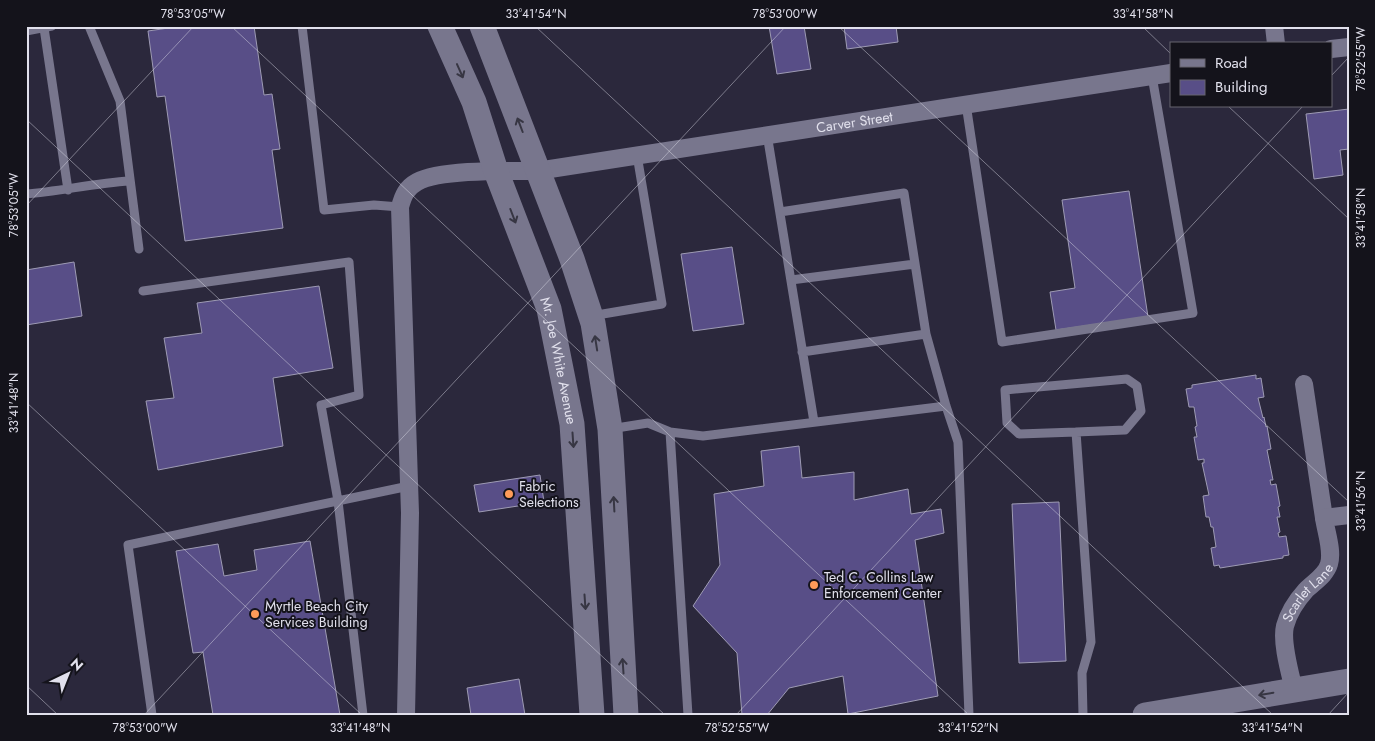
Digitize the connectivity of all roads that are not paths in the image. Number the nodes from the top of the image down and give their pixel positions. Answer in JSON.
{"nodes":[{"id":1,"x":88,"y":26,"type":"edge"},
{"id":2,"x":302,"y":26,"type":"edge"},
{"id":3,"x":440,"y":26,"type":"edge"},
{"id":4,"x":482,"y":26,"type":"edge"},
{"id":5,"x":1274,"y":26,"type":"edge"},
{"id":6,"x":48,"y":27,"type":"edge"},
{"id":7,"x":26,"y":31,"type":"edge"},
{"id":8,"x":1276,"y":42,"type":"edge"},
{"id":9,"x":1349,"y":47,"type":"edge"},
{"id":10,"x":1332,"y":49,"type":"edge"},
{"id":11,"x":1170,"y":73,"type":"edge"},
{"id":12,"x":1152,"y":76,"type":"junction"},
{"id":13,"x":966,"y":104,"type":"junction"},
{"id":14,"x":767,"y":134,"type":"junction"},
{"id":15,"x":637,"y":155,"type":"junction"},
{"id":16,"x":496,"y":171,"type":"junction"},
{"id":17,"x":538,"y":171,"type":"junction"},
{"id":18,"x":130,"y":181,"type":"junction"},
{"id":19,"x":68,"y":190,"type":"junction"},
{"id":20,"x":26,"y":194,"type":"edge"},
{"id":21,"x":400,"y":207,"type":"junction"},
{"id":22,"x":780,"y":212,"type":"junction"},
{"id":23,"x":139,"y":249,"type":"dead end"},
{"id":24,"x":915,"y":264,"type":"junction"},
{"id":25,"x":791,"y":280,"type":"junction"},
{"id":26,"x":143,"y":291,"type":"dead end"},
{"id":27,"x":591,"y":316,"type":"junction"},
{"id":28,"x":926,"y":334,"type":"junction"},
{"id":29,"x":802,"y":352,"type":"junction"},
{"id":30,"x":1304,"y":384,"type":"dead end"},
{"id":31,"x":946,"y":406,"type":"junction"},
{"id":32,"x":814,"y":422,"type":"junction"},
{"id":33,"x":610,"y":429,"type":"junction"},
{"id":34,"x":670,"y":432,"type":"junction"},
{"id":35,"x":1076,"y":432,"type":"junction"},
{"id":36,"x":409,"y":486,"type":"junction"},
{"id":37,"x":338,"y":501,"type":"junction"},
{"id":38,"x":1349,"y":515,"type":"edge"},
{"id":39,"x":1324,"y":518,"type":"junction"},
{"id":40,"x":1349,"y":681,"type":"edge"},
{"id":41,"x":1294,"y":690,"type":"junction"},
{"id":42,"x":152,"y":715,"type":"edge"},
{"id":43,"x":364,"y":715,"type":"edge"},
{"id":44,"x":406,"y":715,"type":"edge"},
{"id":45,"x":592,"y":715,"type":"edge"},
{"id":46,"x":626,"y":715,"type":"edge"},
{"id":47,"x":688,"y":715,"type":"edge"},
{"id":48,"x":969,"y":715,"type":"edge"},
{"id":49,"x":1083,"y":715,"type":"edge"},
{"id":50,"x":1145,"y":715,"type":"edge"}],
"edges":[{"from":1,"to":18,"type":"lane"},
{"from":2,"to":21,"type":"lane"},
{"from":3,"to":16,"type":"main road","name":"Mr. Joe White Avenue","one_way":true},
{"from":17,"to":4,"type":"main road","one_way":true},
{"from":5,"to":8,"type":"street"},
{"from":6,"to":7,"type":"lane"},
{"from":6,"to":19,"type":"lane"},
{"from":9,"to":10,"type":"street"},
{"from":11,"to":12,"type":"street","name":"Carver Street"},
{"from":12,"to":13,"type":"street","name":"Carver Street"},
{"from":12,"to":13,"type":"lane"},
{"from":13,"to":14,"type":"street","name":"Carver Street"},
{"from":14,"to":15,"type":"street","name":"Carver Street"},
{"from":14,"to":22,"type":"lane"},
{"from":15,"to":17,"type":"street","name":"Carver Street"},
{"from":15,"to":27,"type":"lane"},
{"from":16,"to":17,"type":"street","name":"Carver Street"},
{"from":16,"to":21,"type":"street","name":"Carver Street"},
{"from":16,"to":45,"type":"main road","name":"Mr. Joe White Avenue","one_way":true},
{"from":17,"to":27,"type":"main road"},
{"from":18,"to":19,"type":"lane"},
{"from":18,"to":23,"type":"lane"},
{"from":19,"to":20,"type":"lane"},
{"from":21,"to":36,"type":"street"},
{"from":22,"to":24,"type":"lane"},
{"from":22,"to":25,"type":"lane"},
{"from":24,"to":25,"type":"lane"},
{"from":24,"to":28,"type":"lane"},
{"from":25,"to":29,"type":"lane"},
{"from":26,"to":37,"type":"lane"},
{"from":33,"to":27,"type":"main road","one_way":true},
{"from":28,"to":29,"type":"lane"},
{"from":28,"to":31,"type":"lane"},
{"from":29,"to":32,"type":"lane"},
{"from":30,"to":39,"type":"street","name":"Scarlet Lane"},
{"from":31,"to":32,"type":"lane"},
{"from":31,"to":48,"type":"lane"},
{"from":32,"to":34,"type":"lane"},
{"from":33,"to":34,"type":"lane"},
{"from":46,"to":33,"type":"main road","one_way":true},
{"from":34,"to":47,"type":"lane"},
{"from":35,"to":35,"type":"lane"},
{"from":35,"to":49,"type":"lane"},
{"from":36,"to":37,"type":"lane"},
{"from":36,"to":44,"type":"street"},
{"from":37,"to":42,"type":"lane"},
{"from":37,"to":43,"type":"lane"},
{"from":38,"to":39,"type":"street"},
{"from":39,"to":41,"type":"street","name":"Scarlet Lane"},
{"from":40,"to":41,"type":"main road"},
{"from":41,"to":50,"type":"main road","one_way":true}]}
